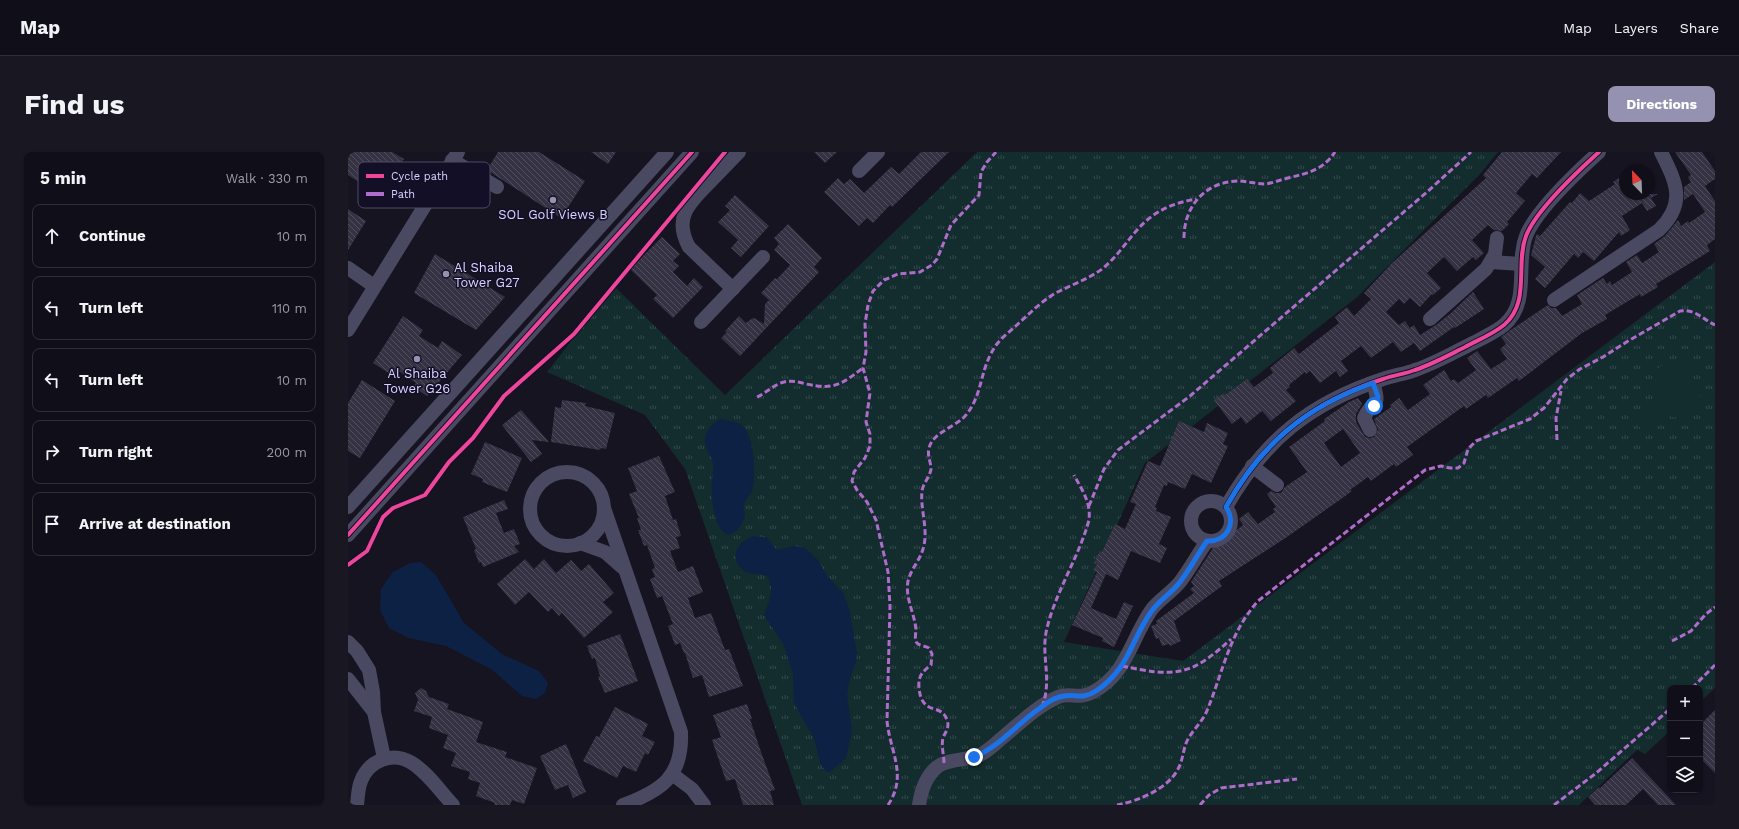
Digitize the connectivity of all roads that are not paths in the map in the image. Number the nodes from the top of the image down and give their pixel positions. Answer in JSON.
{"nodes":[{"id":1,"x":667,"y":152,"type":"edge"},
{"id":2,"x":692,"y":152,"type":"edge"},
{"id":3,"x":739,"y":152,"type":"edge"},
{"id":4,"x":878,"y":152,"type":"edge"},
{"id":5,"x":1599,"y":152,"type":"edge"},
{"id":6,"x":1661,"y":152,"type":"edge"},
{"id":7,"x":455,"y":156,"type":"edge"},
{"id":8,"x":463,"y":162,"type":"edge"},
{"id":9,"x":859,"y":171,"type":"dead end"},
{"id":10,"x":490,"y":182,"type":"edge"},
{"id":11,"x":497,"y":187,"type":"dead end"},
{"id":12,"x":423,"y":208,"type":"edge"},
{"id":13,"x":1497,"y":238,"type":"dead end"},
{"id":14,"x":762,"y":257,"type":"dead end"},
{"id":15,"x":1492,"y":262,"type":"junction"},
{"id":16,"x":1521,"y":264,"type":"junction"},
{"id":17,"x":348,"y":268,"type":"edge"},
{"id":18,"x":374,"y":286,"type":"junction"},
{"id":19,"x":733,"y":289,"type":"junction"},
{"id":20,"x":1554,"y":300,"type":"dead end"},
{"id":21,"x":1430,"y":319,"type":"dead end"},
{"id":22,"x":701,"y":322,"type":"dead end"},
{"id":23,"x":348,"y":330,"type":"edge"},
{"id":24,"x":1373,"y":383,"type":"junction"},
{"id":25,"x":1370,"y":430,"type":"dead end"},
{"id":26,"x":1252,"y":466,"type":"junction"},
{"id":27,"x":1277,"y":485,"type":"dead end"},
{"id":28,"x":348,"y":507,"type":"edge"},
{"id":29,"x":1226,"y":507,"type":"junction"},
{"id":30,"x":604,"y":508,"type":"junction"},
{"id":31,"x":348,"y":535,"type":"edge"},
{"id":32,"x":1207,"y":541,"type":"junction"},
{"id":33,"x":580,"y":543,"type":"junction"},
{"id":34,"x":624,"y":569,"type":"junction"},
{"id":35,"x":348,"y":642,"type":"edge"},
{"id":36,"x":348,"y":658,"type":"edge"},
{"id":37,"x":348,"y":679,"type":"edge"},
{"id":38,"x":374,"y":712,"type":"junction"},
{"id":39,"x":384,"y":758,"type":"junction"},
{"id":40,"x":672,"y":774,"type":"junction"},
{"id":41,"x":357,"y":805,"type":"edge"},
{"id":42,"x":453,"y":805,"type":"edge"},
{"id":43,"x":623,"y":805,"type":"edge"},
{"id":44,"x":704,"y":805,"type":"edge"},
{"id":45,"x":919,"y":805,"type":"edge"}],
"edges":[{"from":1,"to":28,"type":"street"},
{"from":2,"to":31,"type":"street"},
{"from":3,"to":19,"type":"street"},
{"from":4,"to":9,"type":"street"},
{"from":5,"to":16,"type":"street"},
{"from":6,"to":20,"type":"street"},
{"from":7,"to":8,"type":"street"},
{"from":10,"to":11,"type":"street"},
{"from":12,"to":18,"type":"street"},
{"from":13,"to":15,"type":"street"},
{"from":14,"to":19,"type":"street"},
{"from":15,"to":16,"type":"street"},
{"from":15,"to":21,"type":"street"},
{"from":16,"to":24,"type":"street"},
{"from":17,"to":18,"type":"street"},
{"from":18,"to":23,"type":"street"},
{"from":19,"to":22,"type":"street"},
{"from":24,"to":25,"type":"street"},
{"from":24,"to":26,"type":"street"},
{"from":26,"to":27,"type":"street"},
{"from":26,"to":29,"type":"street"},
{"from":29,"to":32,"type":"street"},
{"from":29,"to":32,"type":"street"},
{"from":30,"to":33,"type":"street"},
{"from":30,"to":33,"type":"street"},
{"from":30,"to":34,"type":"street"},
{"from":32,"to":45,"type":"street"},
{"from":33,"to":34,"type":"street"},
{"from":34,"to":40,"type":"street"},
{"from":35,"to":36,"type":"street"},
{"from":35,"to":38,"type":"street"},
{"from":37,"to":38,"type":"street"},
{"from":38,"to":39,"type":"street"},
{"from":39,"to":41,"type":"street"},
{"from":39,"to":42,"type":"street"},
{"from":40,"to":43,"type":"street"},
{"from":40,"to":44,"type":"street"}]}
